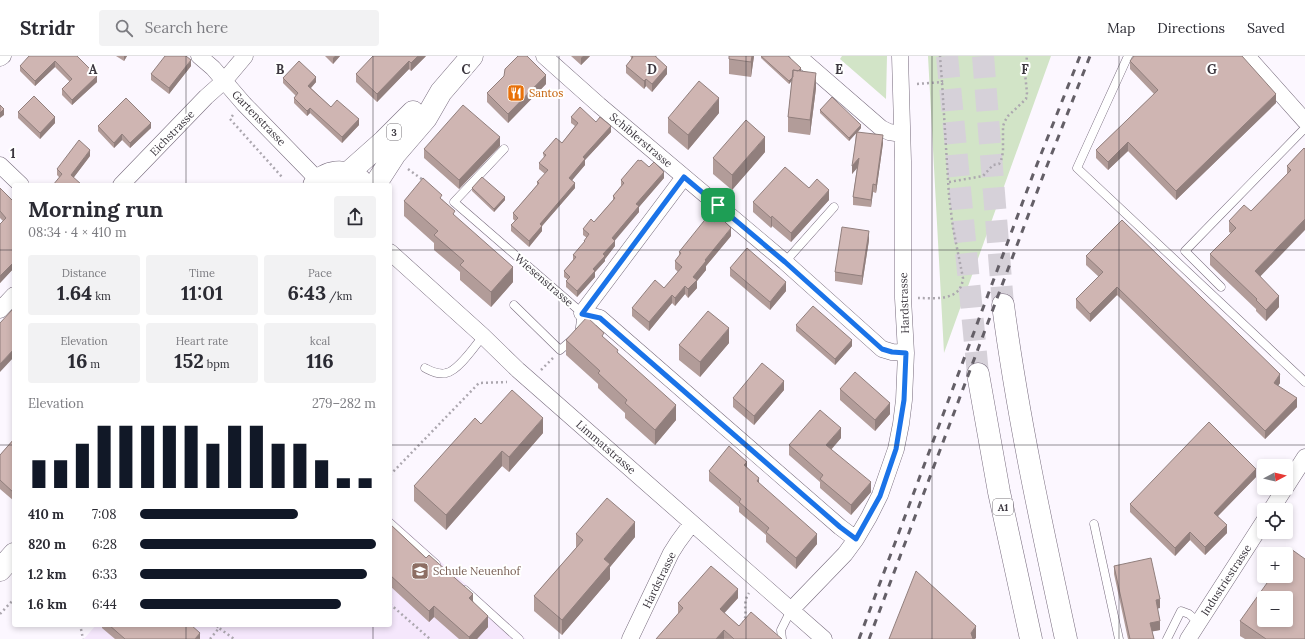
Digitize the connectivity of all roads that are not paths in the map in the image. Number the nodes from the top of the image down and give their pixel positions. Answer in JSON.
{"nodes":[{"id":1,"x":3,"y":56,"type":"edge"},
{"id":2,"x":199,"y":56,"type":"edge"},
{"id":3,"x":245,"y":56,"type":"edge"},
{"id":4,"x":472,"y":56,"type":"edge"},
{"id":5,"x":544,"y":56,"type":"edge"},
{"id":6,"x":798,"y":56,"type":"edge"},
{"id":7,"x":900,"y":56,"type":"edge"},
{"id":8,"x":1128,"y":56,"type":"edge"},
{"id":9,"x":1247,"y":56,"type":"edge"},
{"id":10,"x":0,"y":58,"type":"edge"},
{"id":11,"x":224,"y":81,"type":"junction"},
{"id":12,"x":441,"y":92,"type":"junction"},
{"id":13,"x":1305,"y":121,"type":"edge"},
{"id":14,"x":1305,"y":128,"type":"edge"},
{"id":15,"x":902,"y":134,"type":"junction"},
{"id":16,"x":504,"y":149,"type":"dead end"},
{"id":17,"x":0,"y":166,"type":"edge"},
{"id":18,"x":348,"y":173,"type":"junction"},
{"id":19,"x":684,"y":177,"type":"junction"},
{"id":20,"x":316,"y":182,"type":"edge"},
{"id":21,"x":19,"y":183,"type":"edge"},
{"id":22,"x":123,"y":183,"type":"edge"},
{"id":23,"x":363,"y":183,"type":"edge"},
{"id":24,"x":376,"y":183,"type":"edge"},
{"id":25,"x":834,"y":207,"type":"dead end"},
{"id":26,"x":392,"y":254,"type":"edge"},
{"id":27,"x":785,"y":262,"type":"junction"},
{"id":28,"x":1221,"y":287,"type":"dead end"},
{"id":29,"x":12,"y":297,"type":"edge"},
{"id":30,"x":514,"y":305,"type":"dead end"},
{"id":31,"x":1003,"y":305,"type":"tunnel mouth"},
{"id":32,"x":0,"y":310,"type":"edge"},
{"id":33,"x":582,"y":314,"type":"junction"},
{"id":34,"x":483,"y":336,"type":"junction"},
{"id":35,"x":906,"y":353,"type":"junction"},
{"id":36,"x":425,"y":368,"type":"dead end"},
{"id":37,"x":978,"y":374,"type":"tunnel mouth"},
{"id":38,"x":1305,"y":382,"type":"edge"},
{"id":39,"x":1305,"y":457,"type":"edge"},
{"id":40,"x":1293,"y":476,"type":"edge"},
{"id":41,"x":692,"y":523,"type":"junction"},
{"id":42,"x":1094,"y":524,"type":"dead end"},
{"id":43,"x":392,"y":525,"type":"edge"},
{"id":44,"x":1257,"y":532,"type":"edge"},
{"id":45,"x":856,"y":539,"type":"junction"},
{"id":46,"x":12,"y":556,"type":"edge"},
{"id":47,"x":0,"y":570,"type":"edge"},
{"id":48,"x":442,"y":570,"type":"edge"},
{"id":49,"x":460,"y":585,"type":"edge"},
{"id":50,"x":791,"y":610,"type":"junction"},
{"id":51,"x":1198,"y":622,"type":"junction"},
{"id":52,"x":519,"y":639,"type":"edge"},
{"id":53,"x":630,"y":639,"type":"edge"},
{"id":54,"x":782,"y":639,"type":"edge"},
{"id":55,"x":824,"y":639,"type":"edge"},
{"id":56,"x":1030,"y":639,"type":"edge"},
{"id":57,"x":1066,"y":639,"type":"edge"},
{"id":58,"x":1119,"y":639,"type":"edge"},
{"id":59,"x":1167,"y":639,"type":"edge"},
{"id":60,"x":1188,"y":639,"type":"edge"}],
"edges":[{"from":1,"to":10,"type":"street"},
{"from":2,"to":11,"type":"street","name":"Gartenstrasse"},
{"from":3,"to":11,"type":"street","name":"Eichstrasse"},
{"from":4,"to":12,"type":"main road","number":"3"},
{"from":5,"to":19,"type":"street","name":"Schiblerstrasse"},
{"from":6,"to":15,"type":"street"},
{"from":7,"to":15,"type":"street","name":"Hardstrasse"},
{"from":8,"to":38,"type":"lane"},
{"from":9,"to":13,"type":"street"},
{"from":11,"to":20,"type":"street","name":"Gartenstrasse"},
{"from":11,"to":22,"type":"street","name":"Eichstrasse"},
{"from":12,"to":18,"type":"main road","number":"3"},
{"from":12,"to":24,"type":"main road","number":"3"},
{"from":14,"to":28,"type":"lane"},
{"from":15,"to":35,"type":"street","name":"Hardstrasse"},
{"from":16,"to":33,"type":"lane","name":"Wiesenstrasse"},
{"from":17,"to":21,"type":"street"},
{"from":18,"to":20,"type":"main road"},
{"from":18,"to":23,"type":"main road"},
{"from":19,"to":27,"type":"street","name":"Schiblerstrasse"},
{"from":19,"to":33,"type":"street"},
{"from":25,"to":27,"type":"lane"},
{"from":26,"to":34,"type":"street","name":"Limmatstrasse"},
{"from":27,"to":35,"type":"street","name":"Schiblerstrasse"},
{"from":29,"to":32,"type":"street"},
{"from":30,"to":33,"type":"lane"},
{"from":31,"to":57,"type":"main road"},
{"from":33,"to":45,"type":"street","name":"Wiesenstrasse"},
{"from":34,"to":36,"type":"lane"},
{"from":34,"to":41,"type":"street","name":"Limmatstrasse"},
{"from":35,"to":45,"type":"street","name":"Hardstrasse"},
{"from":37,"to":56,"type":"main road","number":"A1"},
{"from":39,"to":40,"type":"street"},
{"from":41,"to":50,"type":"street","name":"Limmatstrasse"},
{"from":41,"to":53,"type":"street","name":"Hardstrasse"},
{"from":42,"to":58,"type":"lane"},
{"from":43,"to":48,"type":"lane"},
{"from":44,"to":51,"type":"street","name":"Industriestrasse"},
{"from":45,"to":50,"type":"street","name":"Hardstrasse"},
{"from":46,"to":47,"type":"main road"},
{"from":49,"to":52,"type":"lane"},
{"from":50,"to":54,"type":"lane"},
{"from":50,"to":55,"type":"street","name":"Limmatstrasse"},
{"from":51,"to":59,"type":"lane"},
{"from":51,"to":60,"type":"street","name":"Industriestrasse"}]}
